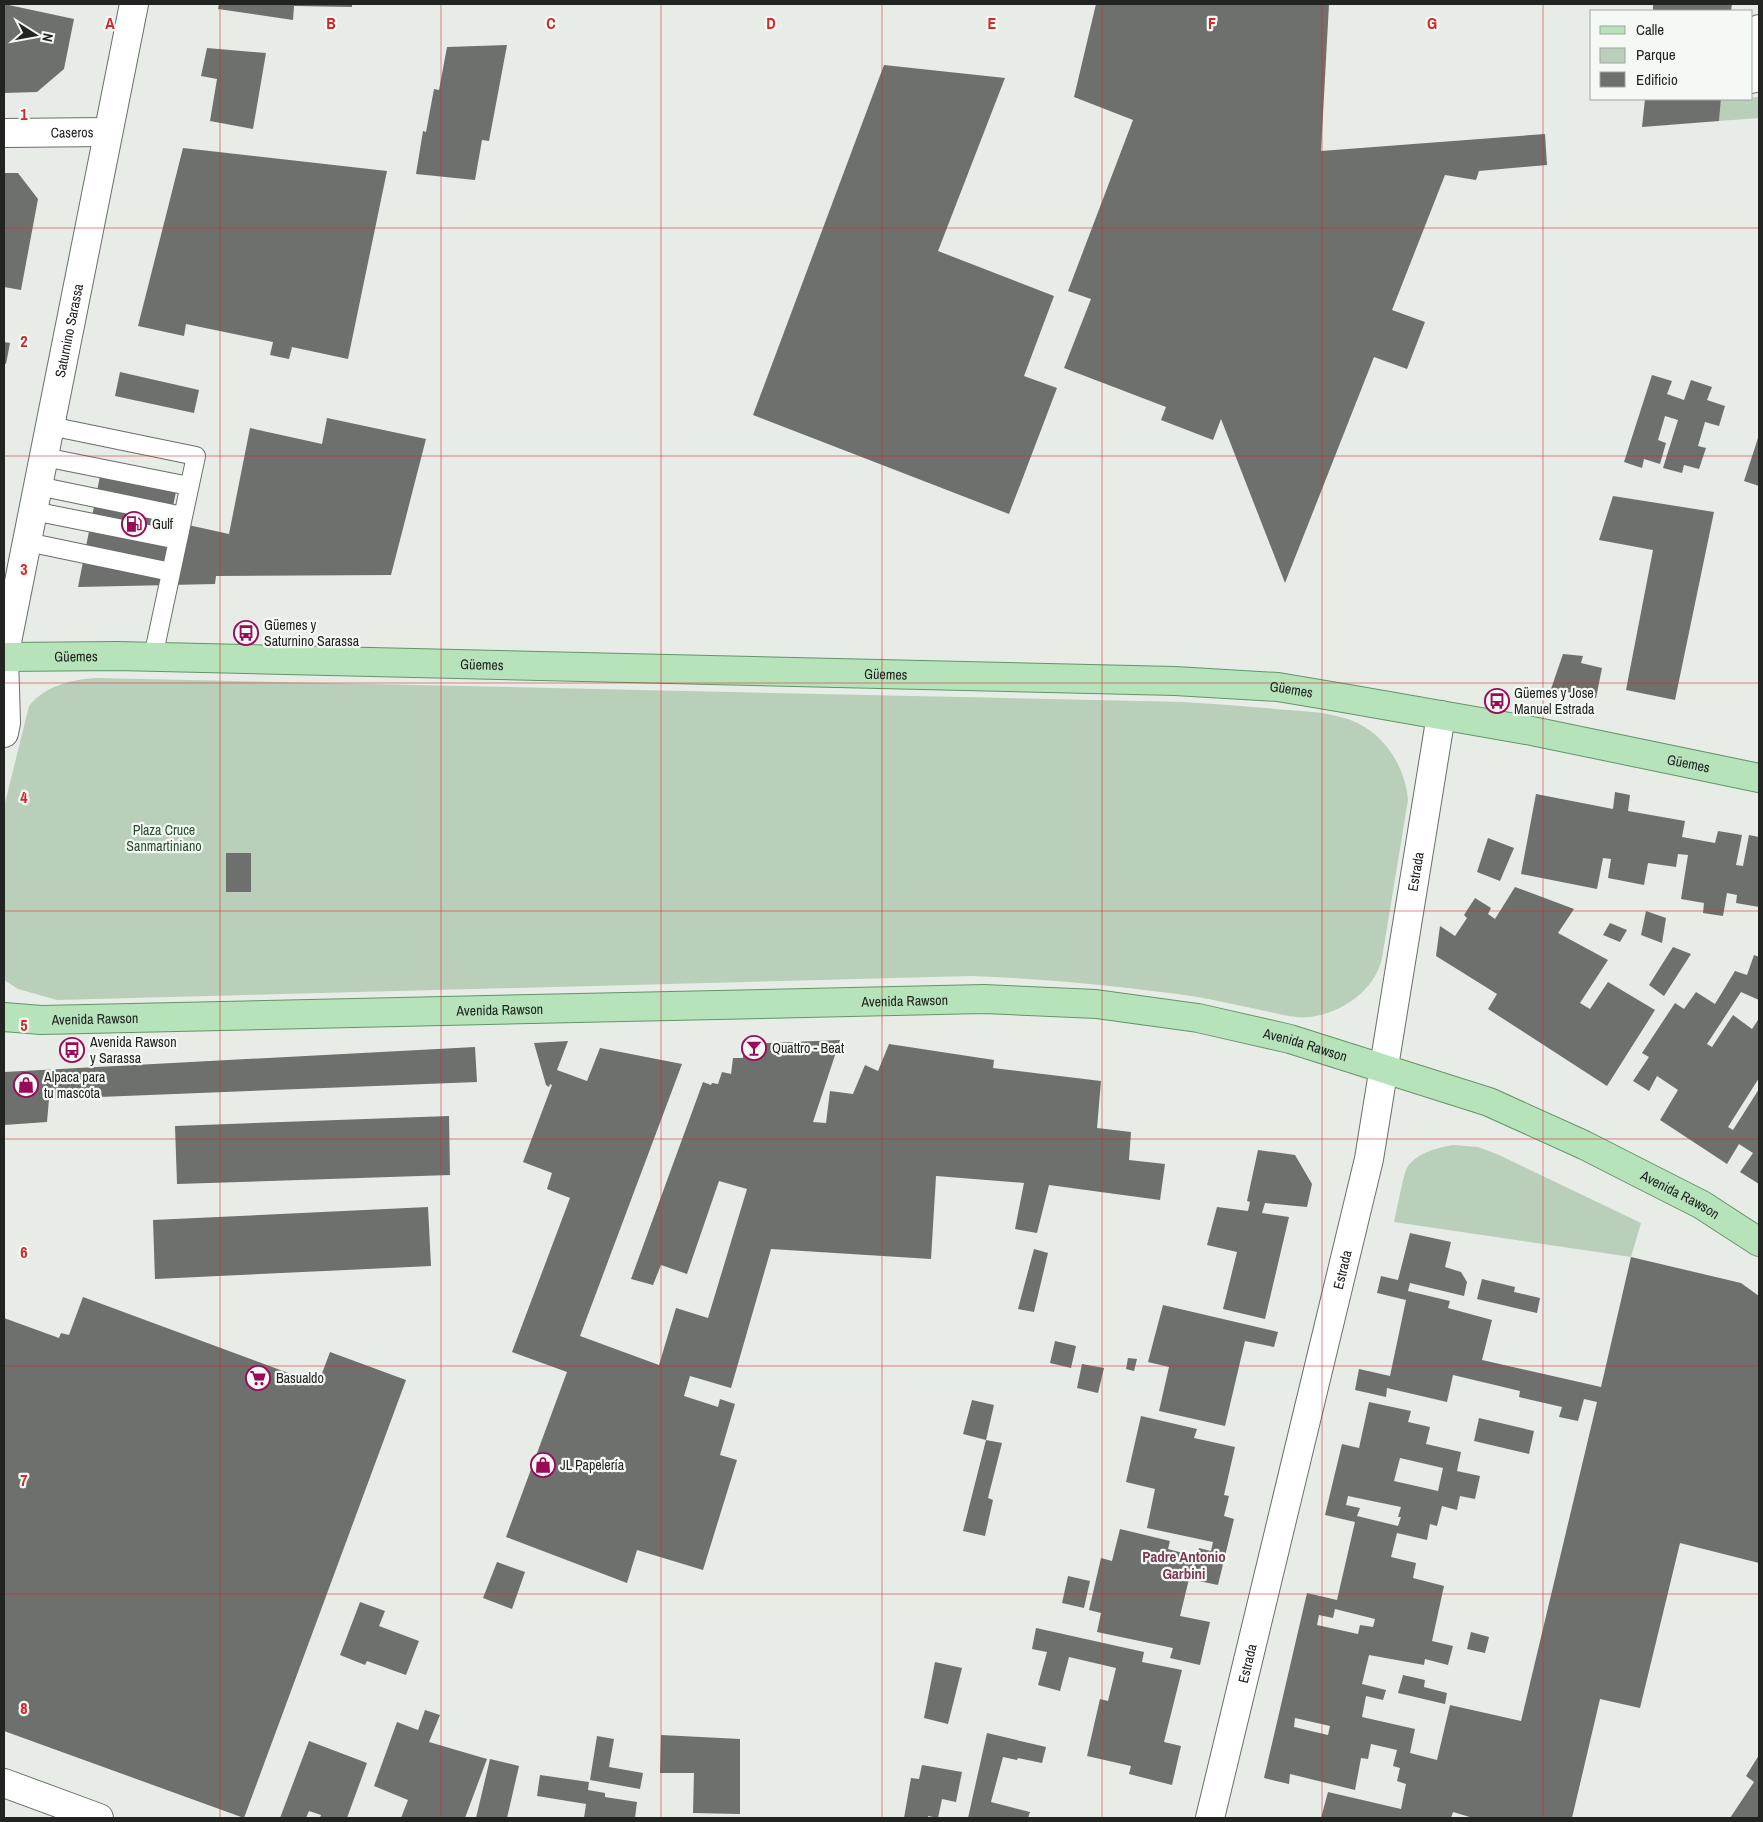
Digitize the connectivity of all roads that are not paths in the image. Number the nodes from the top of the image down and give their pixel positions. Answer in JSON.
{"nodes":[{"id":1,"x":134,"y":4,"type":"edge"},
{"id":2,"x":1759,"y":29,"type":"edge"},
{"id":3,"x":1753,"y":72,"type":"edge"},
{"id":4,"x":108,"y":132,"type":"junction"},
{"id":5,"x":4,"y":134,"type":"edge"},
{"id":6,"x":50,"y":426,"type":"junction"},
{"id":7,"x":189,"y":486,"type":"junction"},
{"id":8,"x":36,"y":499,"type":"junction"},
{"id":9,"x":184,"y":510,"type":"junction"},
{"id":10,"x":177,"y":546,"type":"junction"},
{"id":11,"x":171,"y":572,"type":"junction"},
{"id":12,"x":153,"y":657,"type":"junction"},
{"id":13,"x":4,"y":658,"type":"edge"},
{"id":14,"x":1441,"y":715,"type":"junction"},
{"id":15,"x":4,"y":733,"type":"edge"},
{"id":16,"x":1759,"y":778,"type":"edge"},
{"id":17,"x":4,"y":1017,"type":"edge"},
{"id":18,"x":1383,"y":1068,"type":"junction"},
{"id":19,"x":1759,"y":1242,"type":"edge"},
{"id":20,"x":4,"y":1784,"type":"edge"},
{"id":21,"x":99,"y":1818,"type":"edge"},
{"id":22,"x":1210,"y":1818,"type":"edge"}],
"edges":[{"from":1,"to":4,"type":"street","name":"Saturnino Sarassa"},
{"from":2,"to":3,"type":"street"},
{"from":4,"to":5,"type":"street","name":"Caseros"},
{"from":4,"to":6,"type":"street","name":"Saturnino Sarassa"},
{"from":6,"to":7,"type":"lane"},
{"from":6,"to":8,"type":"street","name":"Saturnino Sarassa"},
{"from":7,"to":8,"type":"lane"},
{"from":7,"to":9,"type":"lane"},
{"from":8,"to":9,"type":"lane"},
{"from":8,"to":10,"type":"lane"},
{"from":8,"to":11,"type":"lane"},
{"from":8,"to":13,"type":"street","name":"Saturnino Sarassa"},
{"from":9,"to":10,"type":"lane"},
{"from":10,"to":11,"type":"lane"},
{"from":11,"to":12,"type":"lane"},
{"from":12,"to":13,"type":"main road","name":"Güemes"},
{"from":12,"to":14,"type":"main road","name":"Güemes"},
{"from":13,"to":15,"type":"street","name":"Saturnino Sarassa"},
{"from":14,"to":16,"type":"main road","name":"Güemes"},
{"from":14,"to":18,"type":"street","name":"Estrada"},
{"from":17,"to":18,"type":"main road","name":"Avenida Rawson"},
{"from":18,"to":19,"type":"main road","name":"Avenida Rawson"},
{"from":18,"to":22,"type":"street","name":"Estrada"},
{"from":20,"to":21,"type":"street"}]}
